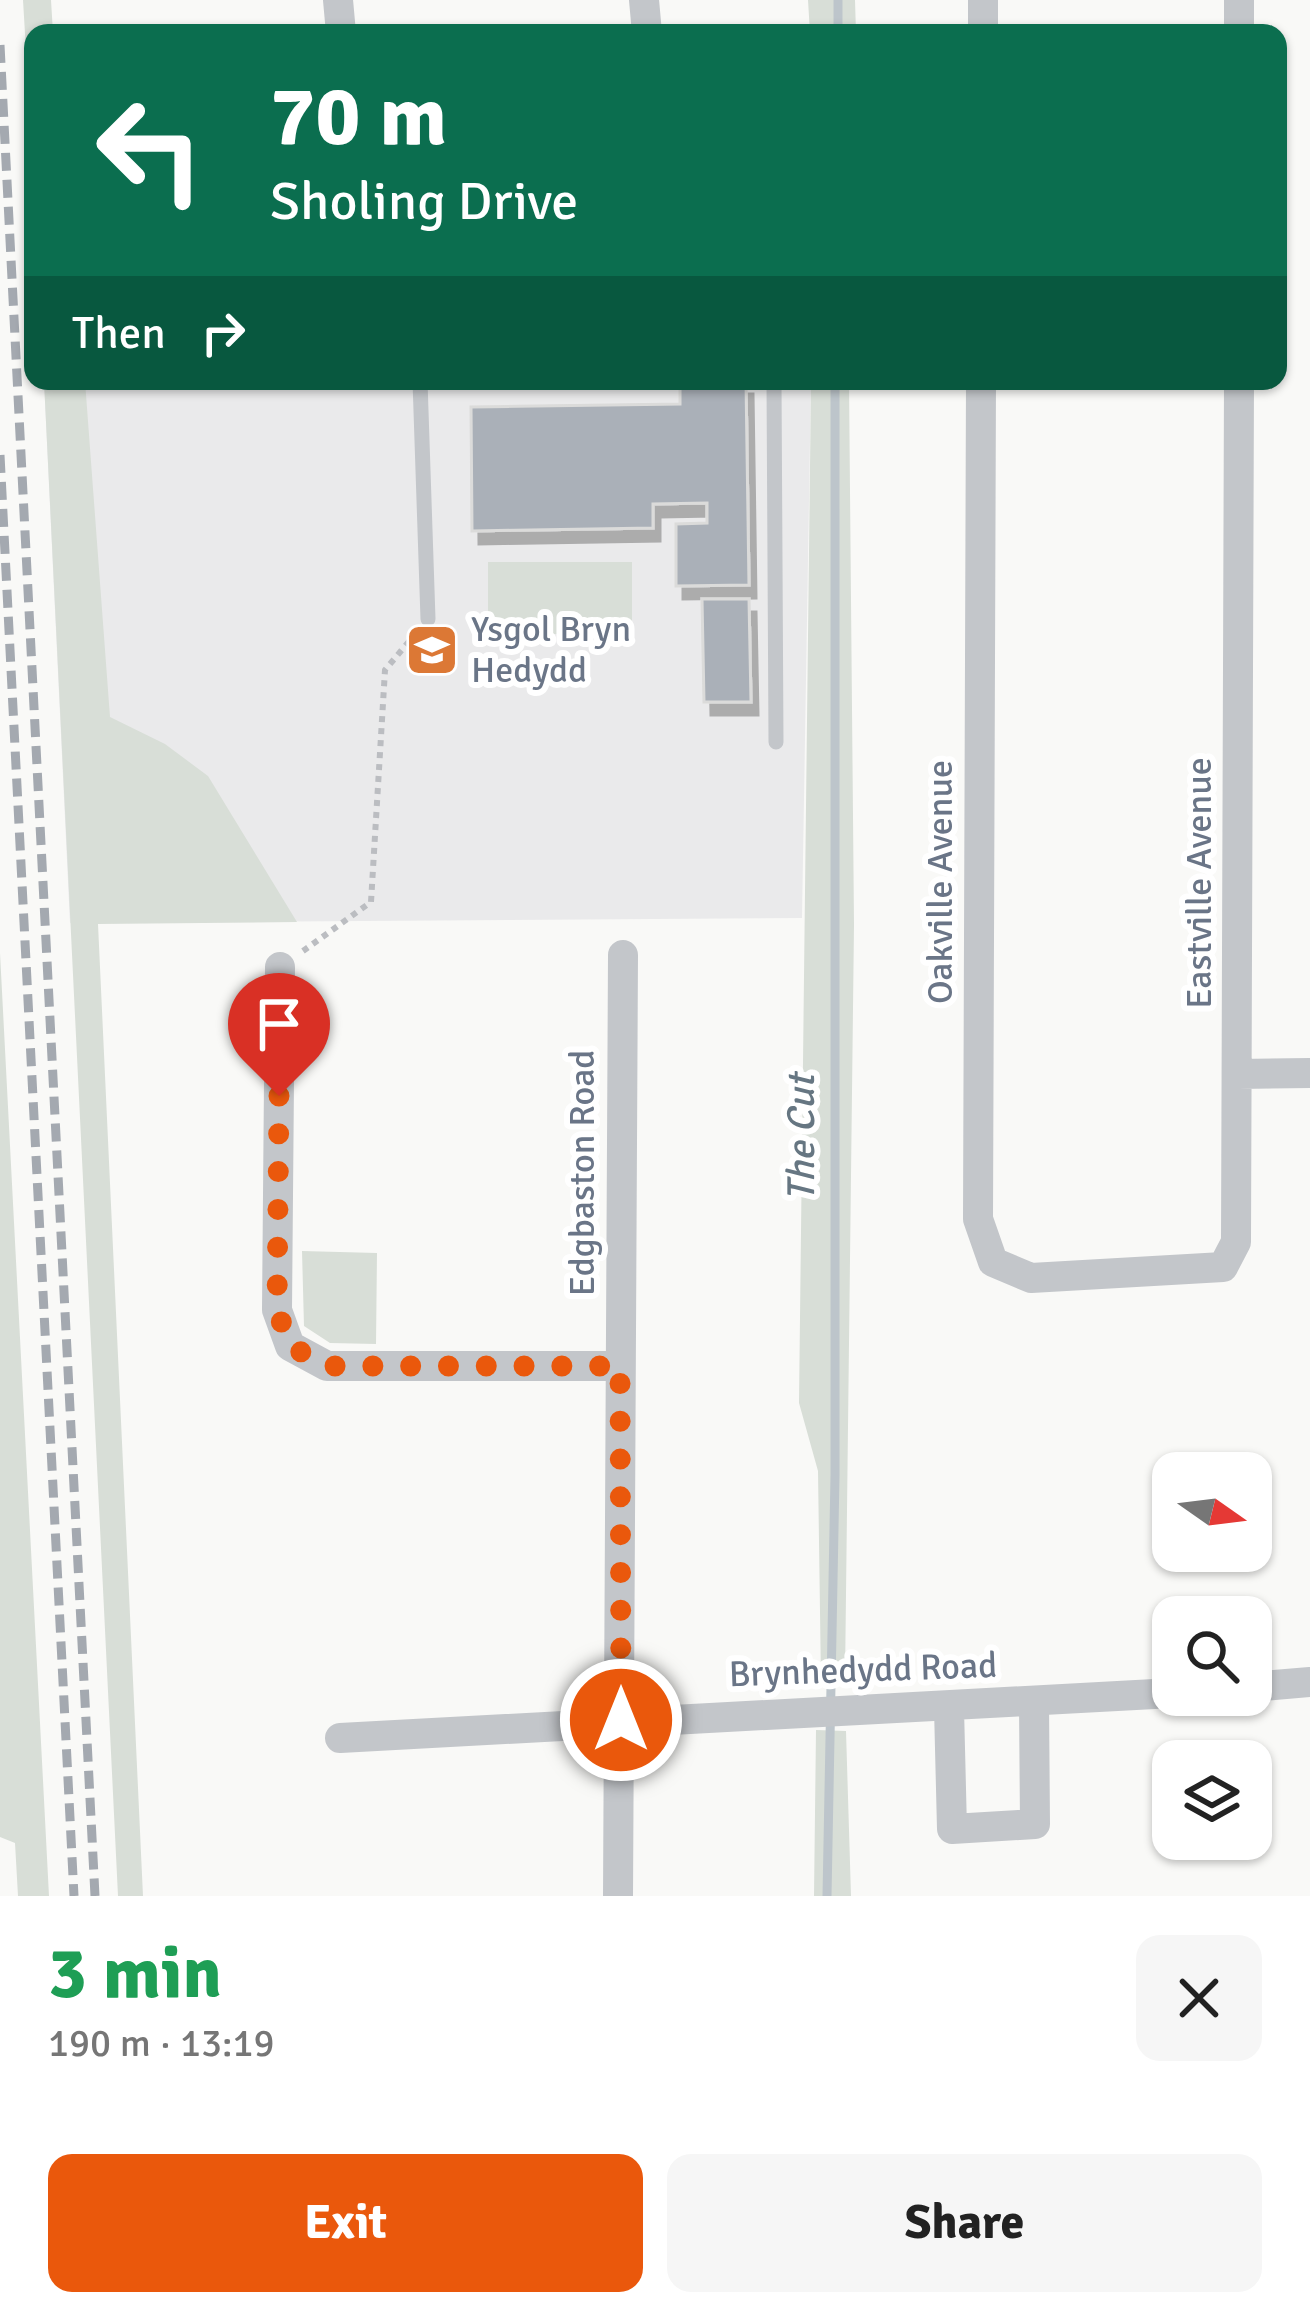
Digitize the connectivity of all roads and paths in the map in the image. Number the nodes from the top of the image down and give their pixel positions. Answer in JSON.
{"nodes":[{"id":1,"x":420,"y":390,"type":"edge"},
{"id":2,"x":775,"y":390,"type":"edge"},
{"id":3,"x":982,"y":390,"type":"edge"},
{"id":4,"x":1238,"y":390,"type":"edge"},
{"id":5,"x":428,"y":619,"type":"joint"},
{"id":6,"x":776,"y":742,"type":"dead end"},
{"id":7,"x":623,"y":955,"type":"dead end"},
{"id":8,"x":280,"y":968,"type":"joint"},
{"id":9,"x":1310,"y":1073,"type":"edge"},
{"id":10,"x":1238,"y":1074,"type":"junction"},
{"id":11,"x":1108,"y":1275,"type":"joint"},
{"id":12,"x":620,"y":1366,"type":"junction"},
{"id":13,"x":1310,"y":1682,"type":"edge"},
{"id":14,"x":1272,"y":1685,"type":"edge"},
{"id":15,"x":1152,"y":1695,"type":"edge"},
{"id":16,"x":1034,"y":1703,"type":"junction"},
{"id":17,"x":949,"y":1708,"type":"junction"},
{"id":18,"x":621,"y":1720,"type":"junction"},
{"id":19,"x":340,"y":1738,"type":"dead end"},
{"id":20,"x":618,"y":1896,"type":"edge"}],
"edges":[{"from":1,"to":5,"type":"lane"},
{"from":2,"to":6,"type":"lane"},
{"from":3,"to":11,"type":"street","name":"Oakville Avenue"},
{"from":4,"to":10,"type":"street","name":"Eastville Avenue"},
{"from":5,"to":8,"type":"path"},
{"from":7,"to":12,"type":"street","name":"Edgbaston Road"},
{"from":8,"to":12,"type":"street"},
{"from":9,"to":10,"type":"street"},
{"from":10,"to":11,"type":"street","name":"Eastville Avenue"},
{"from":12,"to":18,"type":"street","name":"Edgbaston Road"},
{"from":13,"to":14,"type":"street"},
{"from":15,"to":16,"type":"street","name":"Brynhedydd Road"},
{"from":16,"to":17,"type":"street","name":"Brynhedydd Road"},
{"from":16,"to":17,"type":"street"},
{"from":17,"to":18,"type":"street","name":"Brynhedydd Road"},
{"from":18,"to":19,"type":"street","name":"Brynhedydd Road"},
{"from":18,"to":20,"type":"street","name":"Edgbaston Road"}]}
